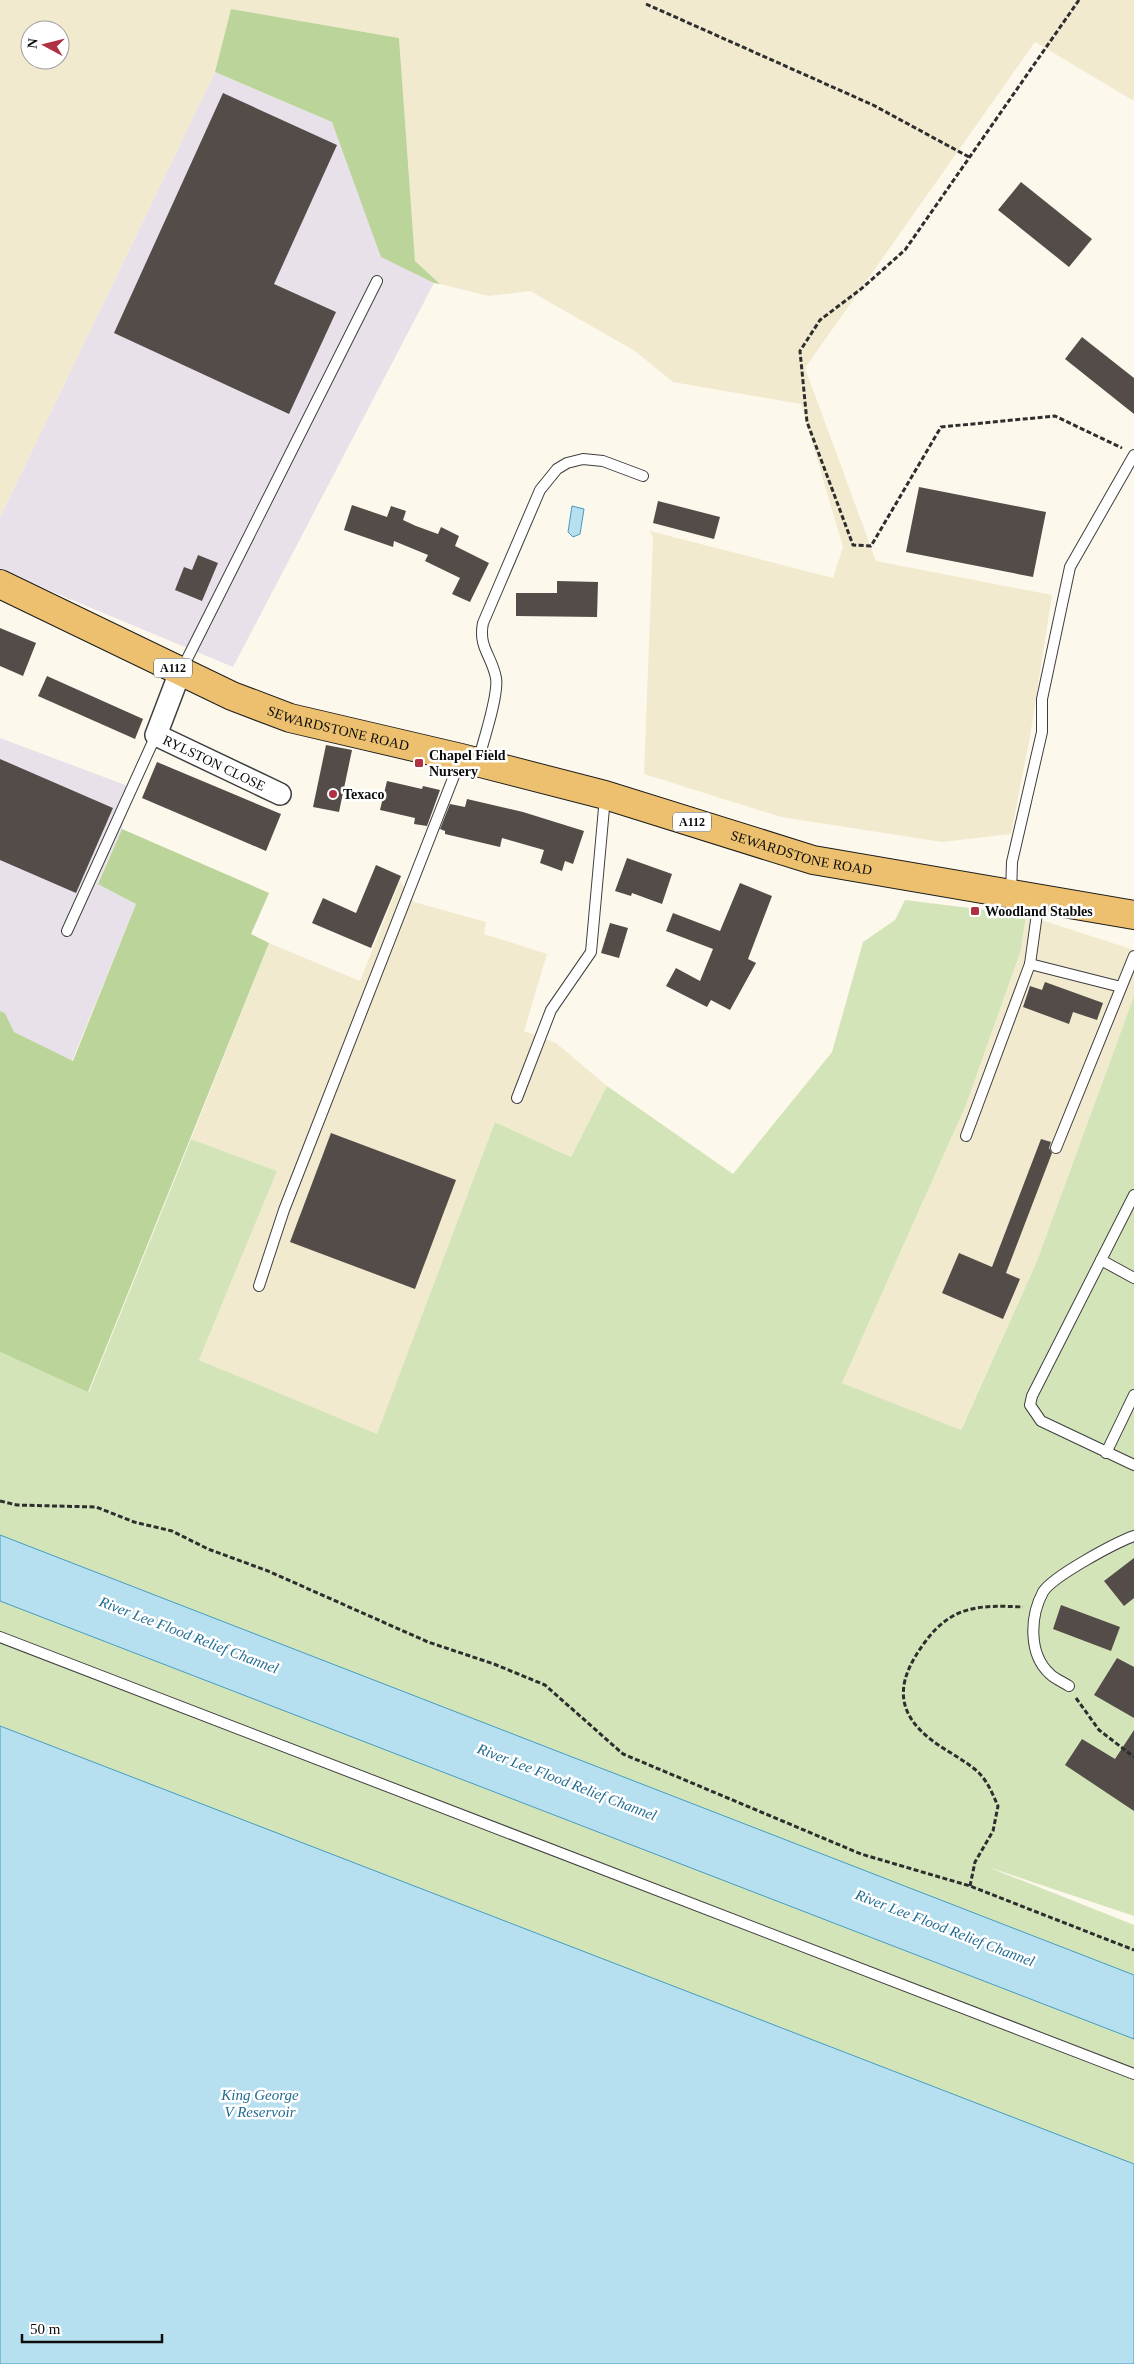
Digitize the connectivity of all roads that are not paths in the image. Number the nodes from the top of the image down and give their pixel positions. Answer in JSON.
{"nodes":[{"id":1,"x":377,"y":281,"type":"dead end"},
{"id":2,"x":1130,"y":453,"type":"edge"},
{"id":3,"x":643,"y":476,"type":"dead end"},
{"id":4,"x":0,"y":584,"type":"edge"},
{"id":5,"x":180,"y":672,"type":"junction"},
{"id":6,"x":156,"y":736,"type":"junction"},
{"id":7,"x":470,"y":760,"type":"junction"},
{"id":8,"x":280,"y":794,"type":"dead end"},
{"id":9,"x":605,"y":795,"type":"junction"},
{"id":10,"x":1011,"y":894,"type":"junction"},
{"id":11,"x":1039,"y":898,"type":"junction"},
{"id":12,"x":1134,"y":916,"type":"edge"},
{"id":13,"x":67,"y":931,"type":"dead end"},
{"id":14,"x":1134,"y":956,"type":"edge"},
{"id":15,"x":1030,"y":964,"type":"junction"},
{"id":16,"x":1121,"y":987,"type":"junction"},
{"id":17,"x":517,"y":1098,"type":"dead end"},
{"id":18,"x":966,"y":1136,"type":"dead end"},
{"id":19,"x":1056,"y":1148,"type":"dead end"},
{"id":20,"x":1134,"y":1195,"type":"edge"},
{"id":21,"x":1101,"y":1260,"type":"junction"},
{"id":22,"x":1134,"y":1278,"type":"edge"},
{"id":23,"x":259,"y":1286,"type":"dead end"},
{"id":24,"x":1134,"y":1395,"type":"edge"},
{"id":25,"x":1106,"y":1452,"type":"junction"},
{"id":26,"x":1134,"y":1465,"type":"edge"},
{"id":27,"x":1134,"y":1536,"type":"edge"},
{"id":28,"x":0,"y":1637,"type":"edge"},
{"id":29,"x":1069,"y":1686,"type":"road end"},
{"id":30,"x":1134,"y":2074,"type":"edge"}],
"edges":[{"from":1,"to":5,"type":"lane"},
{"from":2,"to":10,"type":"lane"},
{"from":3,"to":7,"type":"lane"},
{"from":4,"to":5,"type":"main road","name":"SEWARDSTONE ROAD","number":"A112"},
{"from":5,"to":6,"type":"street","name":"RYLSTON CLOSE"},
{"from":5,"to":7,"type":"main road","name":"SEWARDSTONE ROAD","number":"A112"},
{"from":6,"to":8,"type":"street","name":"RYLSTON CLOSE"},
{"from":6,"to":13,"type":"lane"},
{"from":7,"to":9,"type":"main road","name":"SEWARDSTONE ROAD","number":"A112"},
{"from":7,"to":23,"type":"lane"},
{"from":9,"to":10,"type":"main road","name":"SEWARDSTONE ROAD","number":"A112"},
{"from":9,"to":17,"type":"lane"},
{"from":10,"to":11,"type":"main road","name":"SEWARDSTONE ROAD","number":"A112"},
{"from":11,"to":12,"type":"main road","name":"SEWARDSTONE ROAD","number":"A112"},
{"from":11,"to":15,"type":"lane"},
{"from":14,"to":16,"type":"lane"},
{"from":15,"to":16,"type":"lane"},
{"from":15,"to":18,"type":"lane"},
{"from":16,"to":19,"type":"lane"},
{"from":20,"to":21,"type":"lane"},
{"from":21,"to":22,"type":"lane"},
{"from":21,"to":25,"type":"lane"},
{"from":24,"to":25,"type":"lane"},
{"from":25,"to":26,"type":"lane"},
{"from":27,"to":29,"type":"lane"},
{"from":28,"to":30,"type":"lane"}]}
